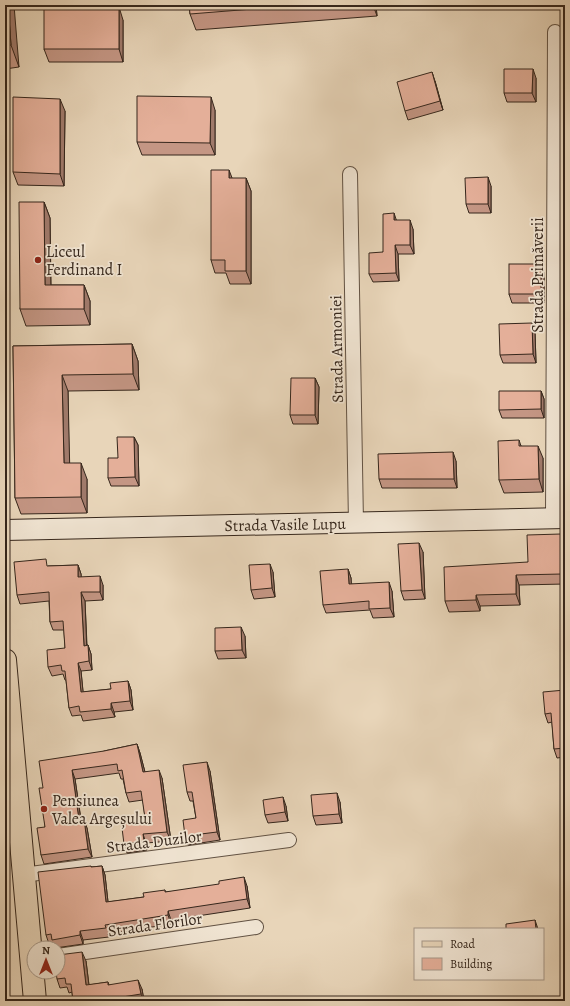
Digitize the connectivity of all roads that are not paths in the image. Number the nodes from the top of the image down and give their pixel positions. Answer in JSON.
{"nodes":[{"id":1,"x":555,"y":32,"type":"dead end"},
{"id":2,"x":350,"y":174,"type":"dead end"},
{"id":3,"x":559,"y":518,"type":"edge"},
{"id":4,"x":356,"y":523,"type":"junction"},
{"id":5,"x":5,"y":530,"type":"edge"},
{"id":6,"x":5,"y":660,"type":"edge"},
{"id":7,"x":289,"y":840,"type":"dead end"},
{"id":8,"x":23,"y":875,"type":"junction"},
{"id":9,"x":256,"y":927,"type":"dead end"},
{"id":10,"x":30,"y":940,"type":"edge"},
{"id":11,"x":66,"y":955,"type":"edge"},
{"id":12,"x":33,"y":980,"type":"edge"},
{"id":13,"x":35,"y":1001,"type":"edge"}],
"edges":[{"from":1,"to":3,"type":"street","name":"Strada Primăverii"},
{"from":2,"to":4,"type":"street","name":"Strada Armoniei"},
{"from":3,"to":4,"type":"main road","name":"Strada Vasile Lupu"},
{"from":4,"to":5,"type":"main road","name":"Strada Vasile Lupu"},
{"from":6,"to":8,"type":"main road"},
{"from":7,"to":8,"type":"street","name":"Strada Duzilor"},
{"from":8,"to":10,"type":"main road"},
{"from":9,"to":11,"type":"street","name":"Strada Florilor"},
{"from":12,"to":13,"type":"main road"}]}
